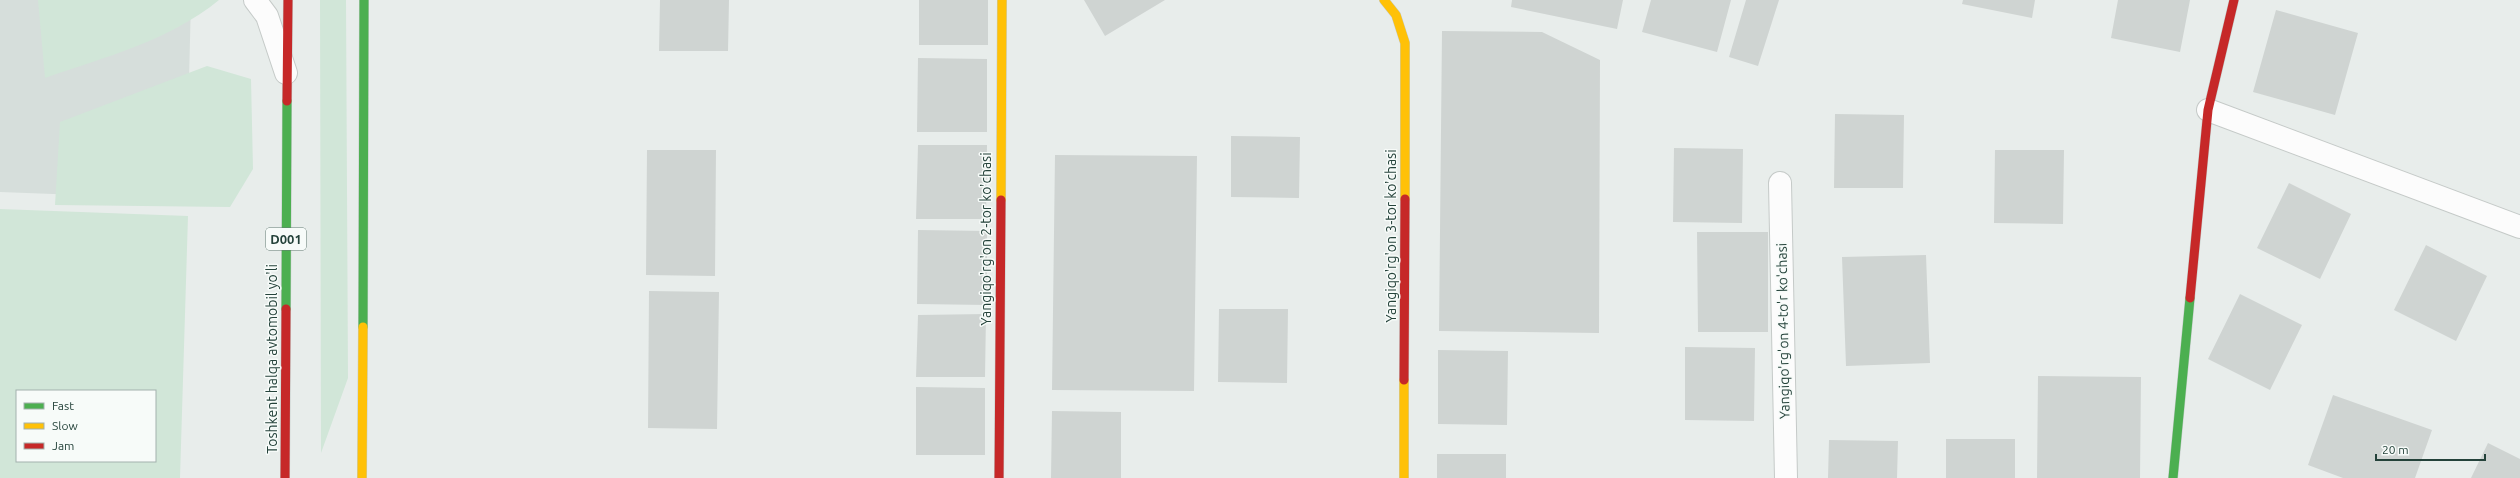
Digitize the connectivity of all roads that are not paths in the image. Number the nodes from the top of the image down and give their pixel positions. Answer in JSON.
{"nodes":[{"id":1,"x":255,"y":0,"type":"edge"},
{"id":2,"x":288,"y":0,"type":"edge"},
{"id":3,"x":364,"y":0,"type":"edge"},
{"id":4,"x":1002,"y":0,"type":"edge"},
{"id":5,"x":1384,"y":0,"type":"edge"},
{"id":6,"x":2234,"y":0,"type":"edge"},
{"id":7,"x":288,"y":79,"type":"junction"},
{"id":8,"x":2208,"y":110,"type":"junction"},
{"id":9,"x":1780,"y":184,"type":"dead end"},
{"id":10,"x":2520,"y":227,"type":"edge"},
{"id":11,"x":285,"y":478,"type":"edge"},
{"id":12,"x":362,"y":478,"type":"edge"},
{"id":13,"x":999,"y":478,"type":"edge"},
{"id":14,"x":1404,"y":478,"type":"edge"},
{"id":15,"x":1786,"y":478,"type":"edge"},
{"id":16,"x":2173,"y":478,"type":"edge"}],
"edges":[{"from":1,"to":7,"type":"street"},
{"from":2,"to":7,"type":"main road","name":"Toshkent halqa avtomobil yo'li","number":"D001"},
{"from":3,"to":12,"type":"main road"},
{"from":4,"to":13,"type":"main road","name":"Yangiqo'rg'on 2-tor ko'chasi"},
{"from":5,"to":14,"type":"main road","name":"Yangiqo'rg'on 3-tor ko'chasi"},
{"from":6,"to":8,"type":"main road"},
{"from":7,"to":11,"type":"main road","name":"Toshkent halqa avtomobil yo'li","number":"D001"},
{"from":8,"to":10,"type":"street"},
{"from":8,"to":16,"type":"main road"},
{"from":9,"to":15,"type":"street","name":"Yangiqo'rg'on 4-to'r ko'chasi"}]}
